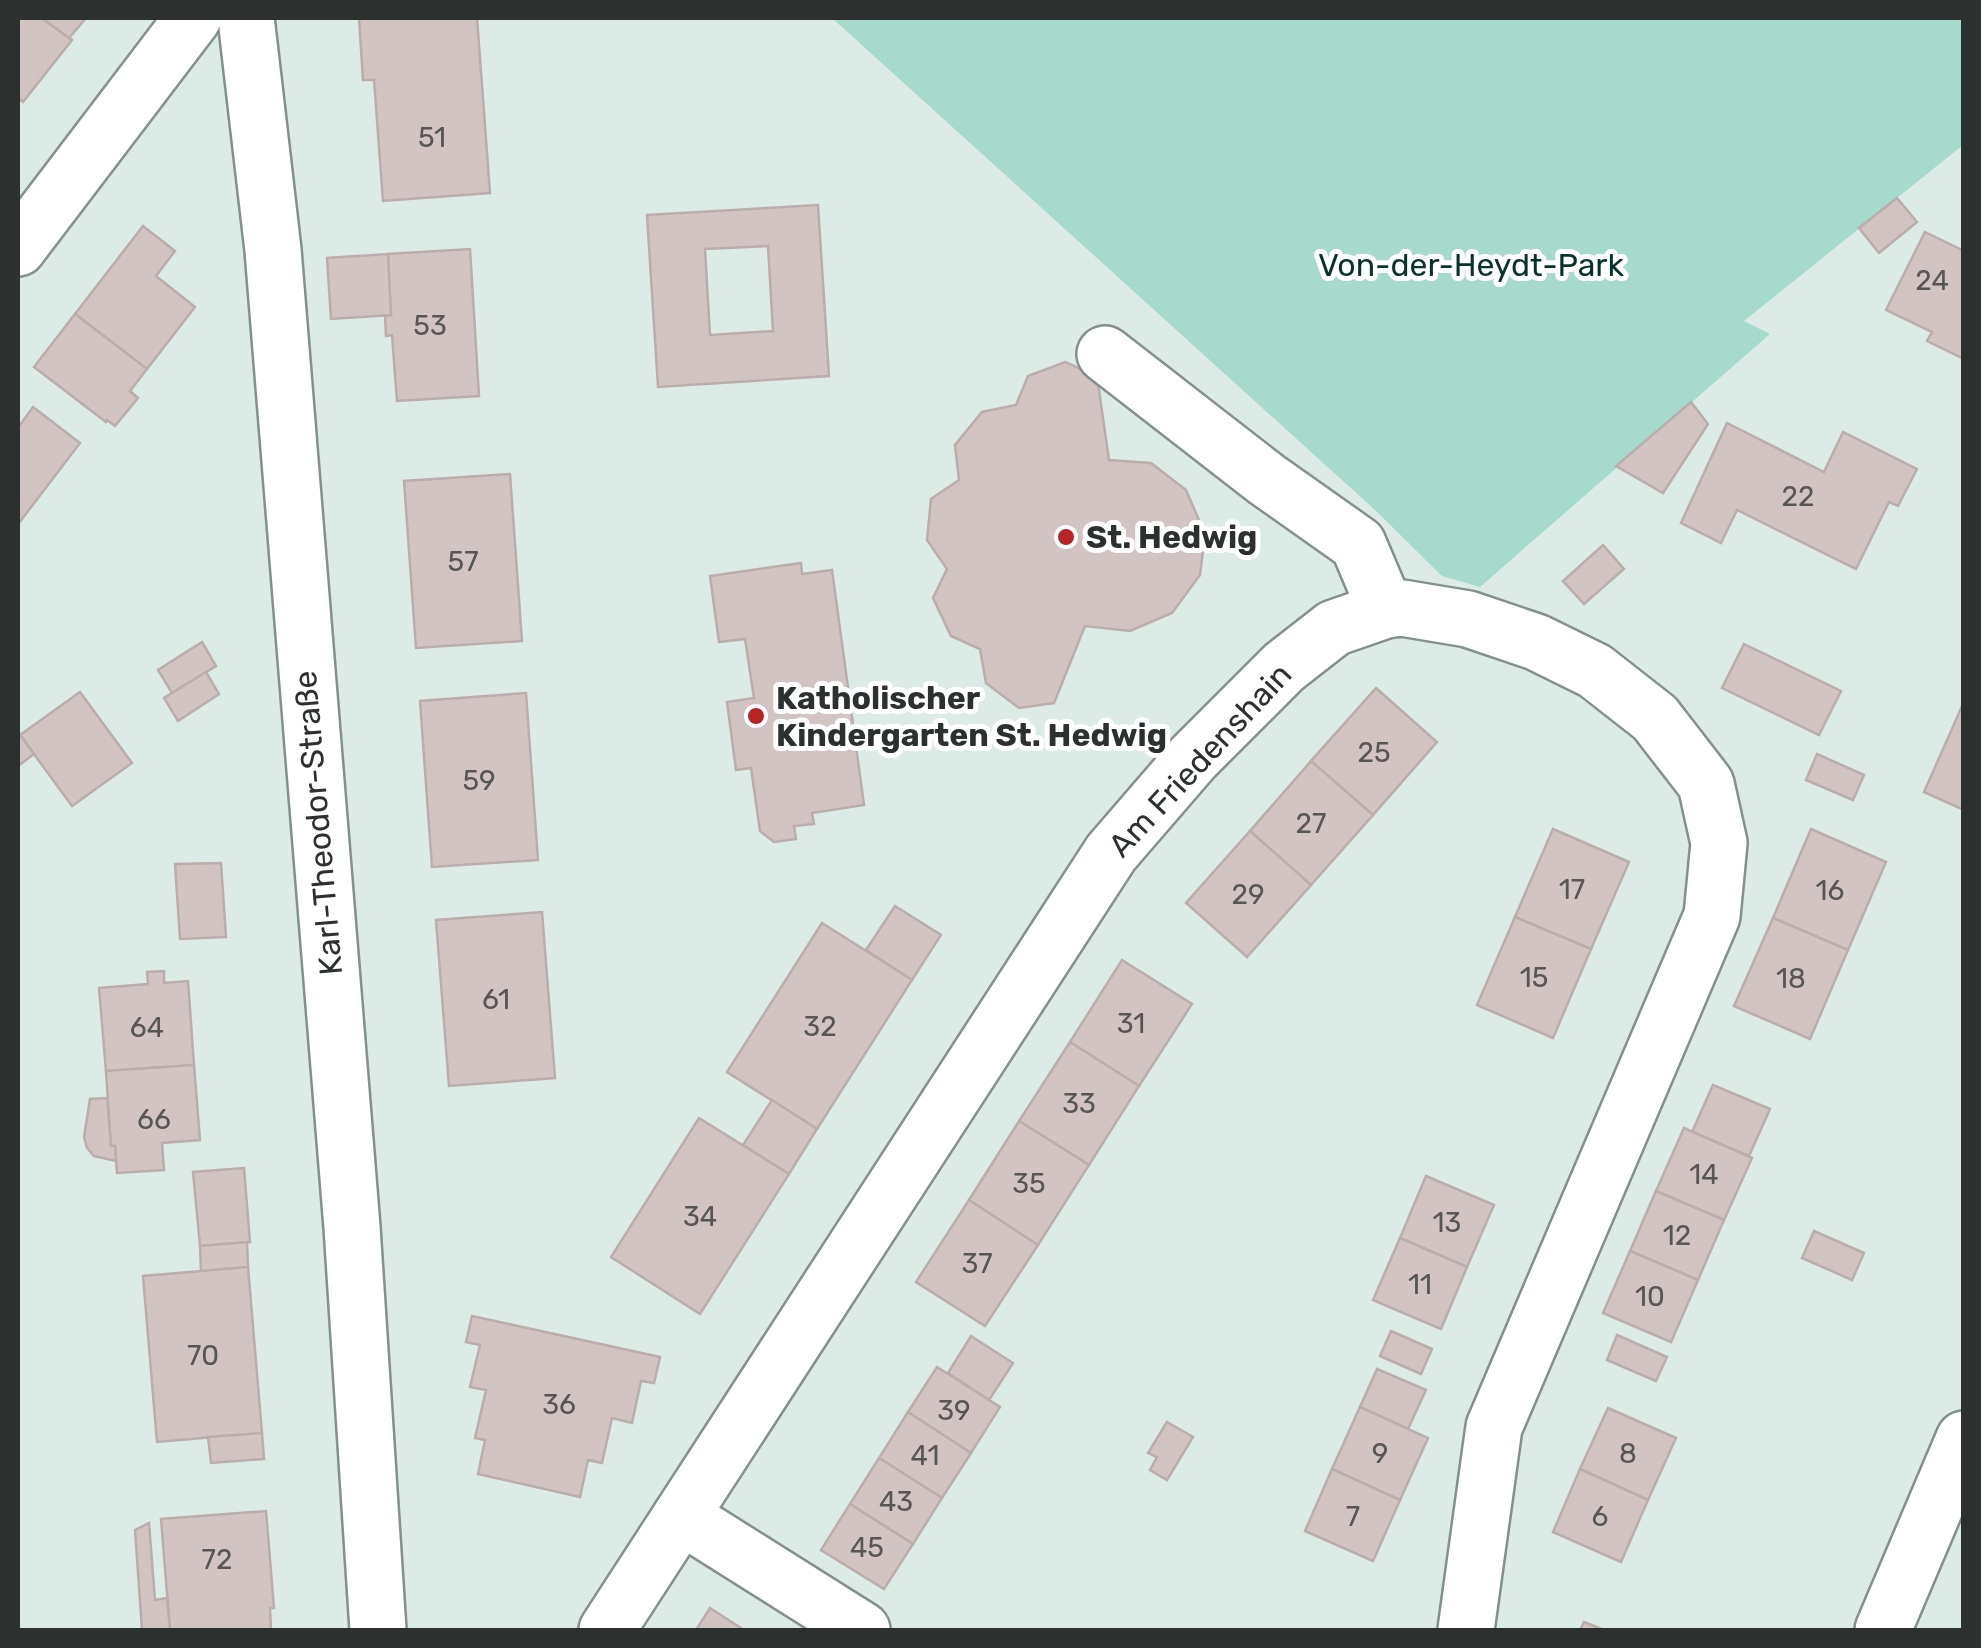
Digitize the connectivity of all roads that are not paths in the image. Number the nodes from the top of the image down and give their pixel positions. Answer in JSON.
{"nodes":[{"id":1,"x":194,"y":18,"type":"edge"},
{"id":2,"x":246,"y":18,"type":"edge"},
{"id":3,"x":18,"y":248,"type":"edge"},
{"id":4,"x":1106,"y":354,"type":"dead end"},
{"id":5,"x":1386,"y":610,"type":"junction"},
{"id":6,"x":1964,"y":1439,"type":"edge"},
{"id":7,"x":681,"y":1516,"type":"junction"},
{"id":8,"x":378,"y":1630,"type":"edge"},
{"id":9,"x":606,"y":1630,"type":"edge"},
{"id":10,"x":862,"y":1630,"type":"edge"},
{"id":11,"x":1466,"y":1630,"type":"edge"},
{"id":12,"x":1884,"y":1630,"type":"edge"}],
"edges":[{"from":1,"to":3,"type":"street"},
{"from":2,"to":8,"type":"street","name":"Karl-Theodor-Straße"},
{"from":4,"to":5,"type":"street"},
{"from":5,"to":7,"type":"street","name":"Am Friedenshain"},
{"from":5,"to":11,"type":"street","name":"Am Friedenshain"},
{"from":6,"to":12,"type":"street"},
{"from":7,"to":9,"type":"street","name":"Am Friedenshain"},
{"from":7,"to":10,"type":"street"}]}
